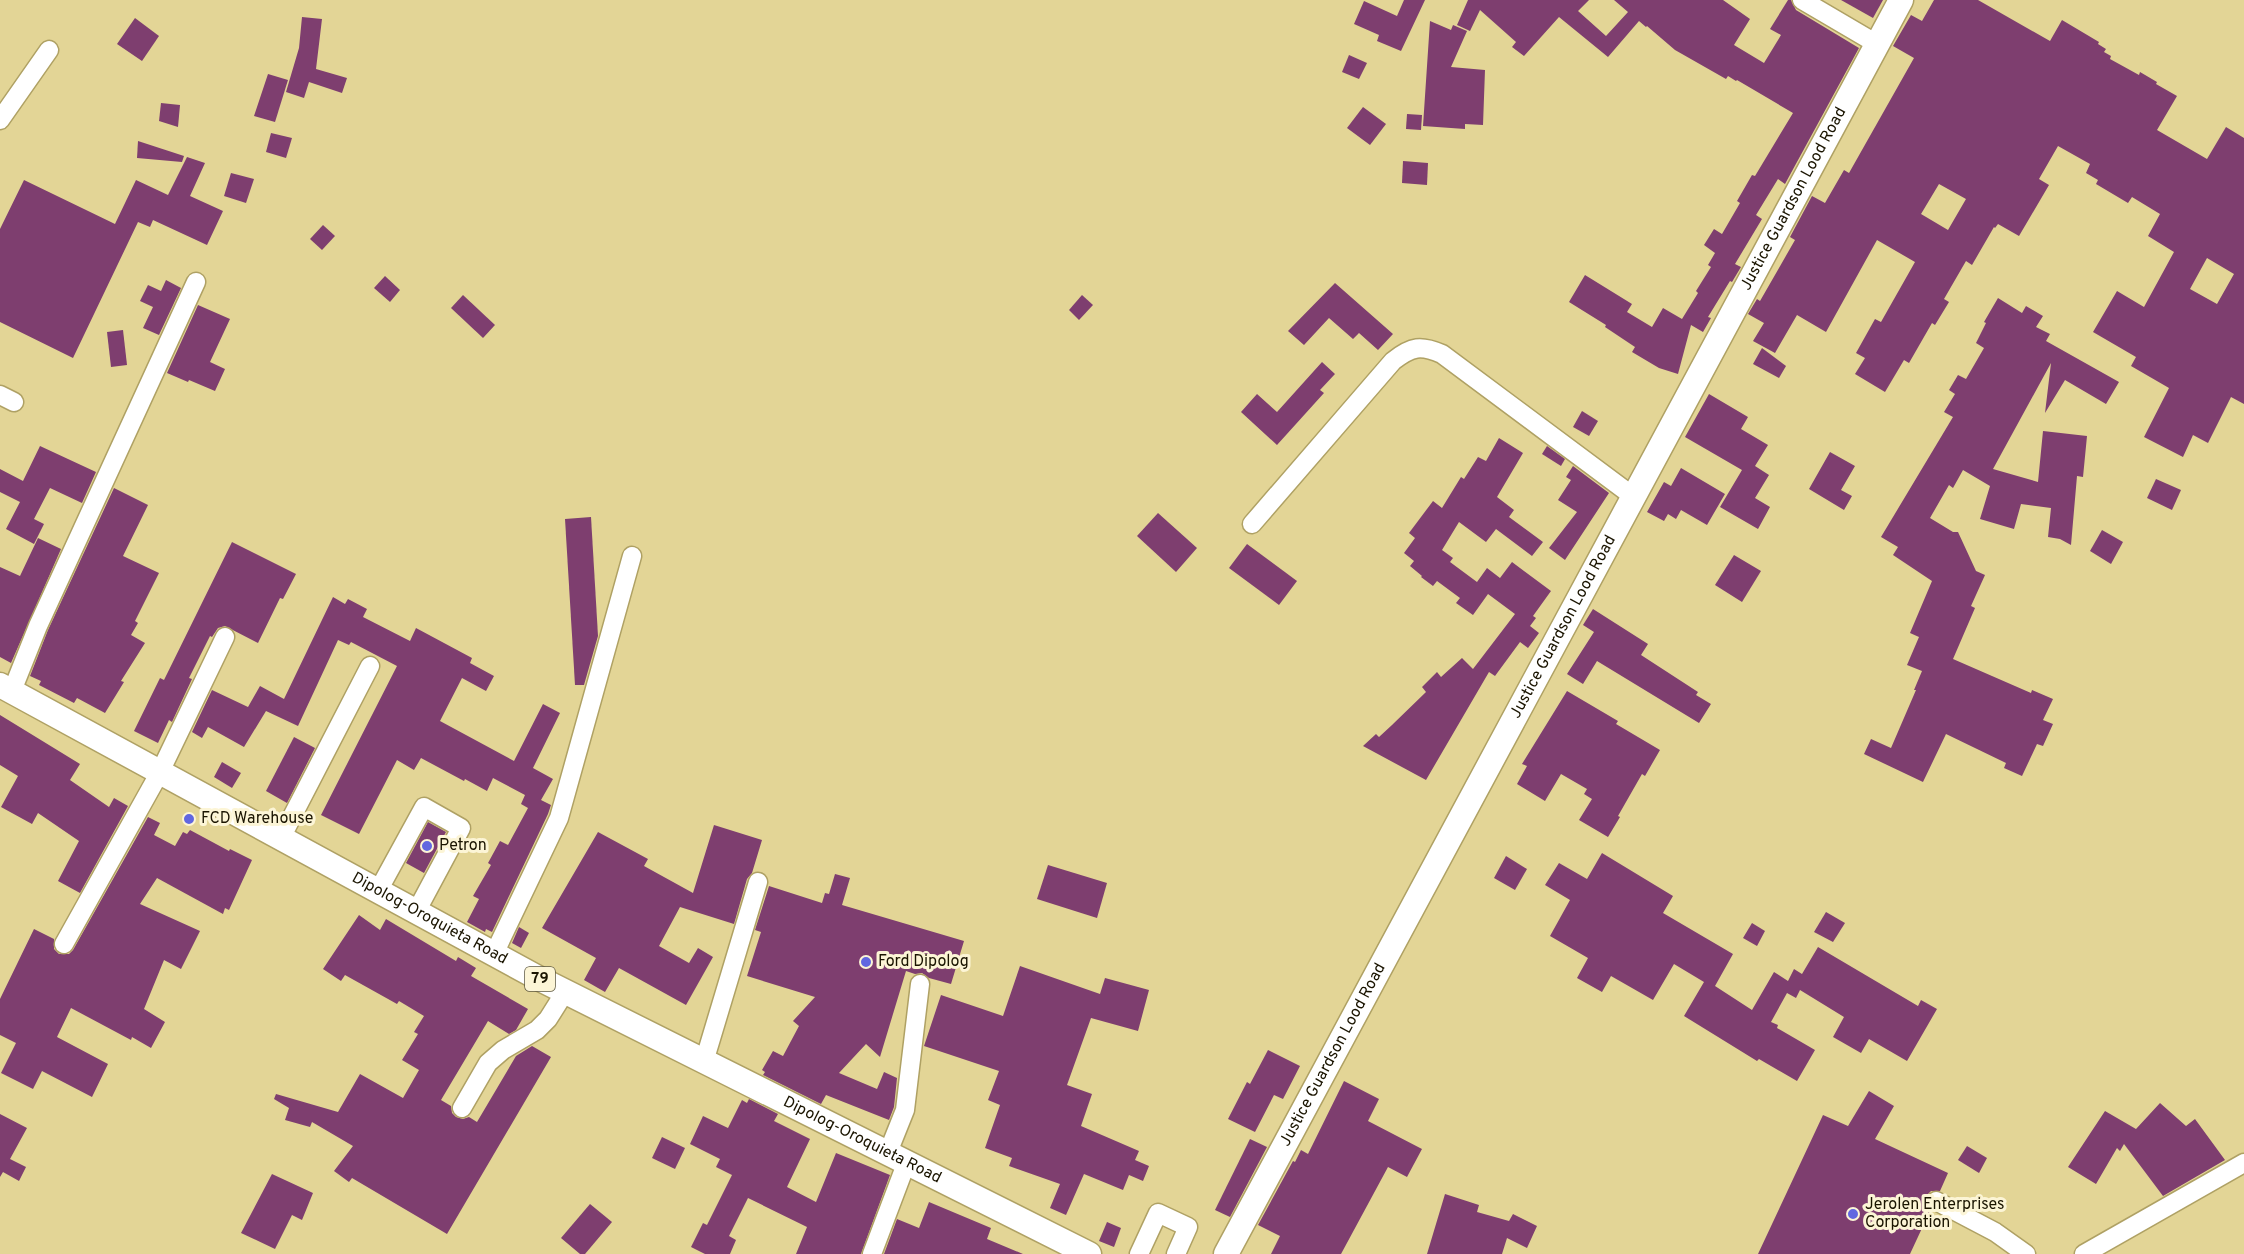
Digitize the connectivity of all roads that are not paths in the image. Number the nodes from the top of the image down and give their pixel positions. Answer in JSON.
{"nodes":[{"id":1,"x":1802,"y":0,"type":"edge"},
{"id":2,"x":1901,"y":0,"type":"edge"},
{"id":3,"x":1877,"y":44,"type":"junction"},
{"id":4,"x":49,"y":50,"type":"dead end"},
{"id":5,"x":0,"y":120,"type":"edge"},
{"id":6,"x":196,"y":282,"type":"dead end"},
{"id":7,"x":1634,"y":497,"type":"junction"},
{"id":8,"x":1252,"y":524,"type":"dead end"},
{"id":9,"x":632,"y":556,"type":"dead end"},
{"id":10,"x":225,"y":637,"type":"dead end"},
{"id":11,"x":370,"y":666,"type":"dead end"},
{"id":12,"x":6,"y":688,"type":"edge"},
{"id":13,"x":160,"y":772,"type":"junction"},
{"id":14,"x":281,"y":838,"type":"junction"},
{"id":15,"x":758,"y":882,"type":"dead end"},
{"id":16,"x":378,"y":891,"type":"junction"},
{"id":17,"x":416,"y":912,"type":"junction"},
{"id":18,"x":64,"y":944,"type":"dead end"},
{"id":19,"x":494,"y":954,"type":"junction"},
{"id":20,"x":920,"y":984,"type":"dead end"},
{"id":21,"x":565,"y":992,"type":"junction"},
{"id":22,"x":704,"y":1062,"type":"junction"},
{"id":23,"x":462,"y":1108,"type":"dead end"},
{"id":24,"x":896,"y":1159,"type":"junction"},
{"id":25,"x":2244,"y":1163,"type":"edge"},
{"id":26,"x":1936,"y":1201,"type":"dead end"},
{"id":27,"x":872,"y":1254,"type":"edge"},
{"id":28,"x":1089,"y":1254,"type":"edge"},
{"id":29,"x":1139,"y":1254,"type":"edge"},
{"id":30,"x":1176,"y":1254,"type":"edge"},
{"id":31,"x":1226,"y":1254,"type":"edge"},
{"id":32,"x":2026,"y":1254,"type":"edge"},
{"id":33,"x":2084,"y":1254,"type":"edge"}],
"edges":[{"from":1,"to":3,"type":"street"},
{"from":2,"to":3,"type":"main road","name":"Justice Guardson Lood Road"},
{"from":3,"to":7,"type":"main road","name":"Justice Guardson Lood Road"},
{"from":4,"to":5,"type":"street"},
{"from":6,"to":12,"type":"street"},
{"from":7,"to":8,"type":"street"},
{"from":7,"to":31,"type":"main road","name":"Justice Guardson Lood Road"},
{"from":9,"to":19,"type":"street"},
{"from":10,"to":13,"type":"street"},
{"from":11,"to":14,"type":"street"},
{"from":12,"to":13,"type":"main road","name":"Dipolog-Oroquieta Road","number":"79"},
{"from":13,"to":14,"type":"main road","name":"Dipolog-Oroquieta Road","number":"79"},
{"from":13,"to":18,"type":"street"},
{"from":14,"to":16,"type":"main road","name":"Dipolog-Oroquieta Road","number":"79"},
{"from":15,"to":22,"type":"street"},
{"from":16,"to":17,"type":"main road","name":"Dipolog-Oroquieta Road","number":"79"},
{"from":16,"to":17,"type":"street"},
{"from":17,"to":19,"type":"main road","name":"Dipolog-Oroquieta Road","number":"79"},
{"from":19,"to":21,"type":"main road","name":"Dipolog-Oroquieta Road","number":"79"},
{"from":20,"to":24,"type":"street"},
{"from":21,"to":22,"type":"main road","name":"Dipolog-Oroquieta Road","number":"79"},
{"from":21,"to":23,"type":"street"},
{"from":22,"to":24,"type":"main road","name":"Dipolog-Oroquieta Road","number":"79"},
{"from":24,"to":27,"type":"street"},
{"from":24,"to":28,"type":"main road","name":"Dipolog-Oroquieta Road","number":"79"},
{"from":25,"to":33,"type":"street"},
{"from":26,"to":32,"type":"street"},
{"from":29,"to":30,"type":"street"}]}
